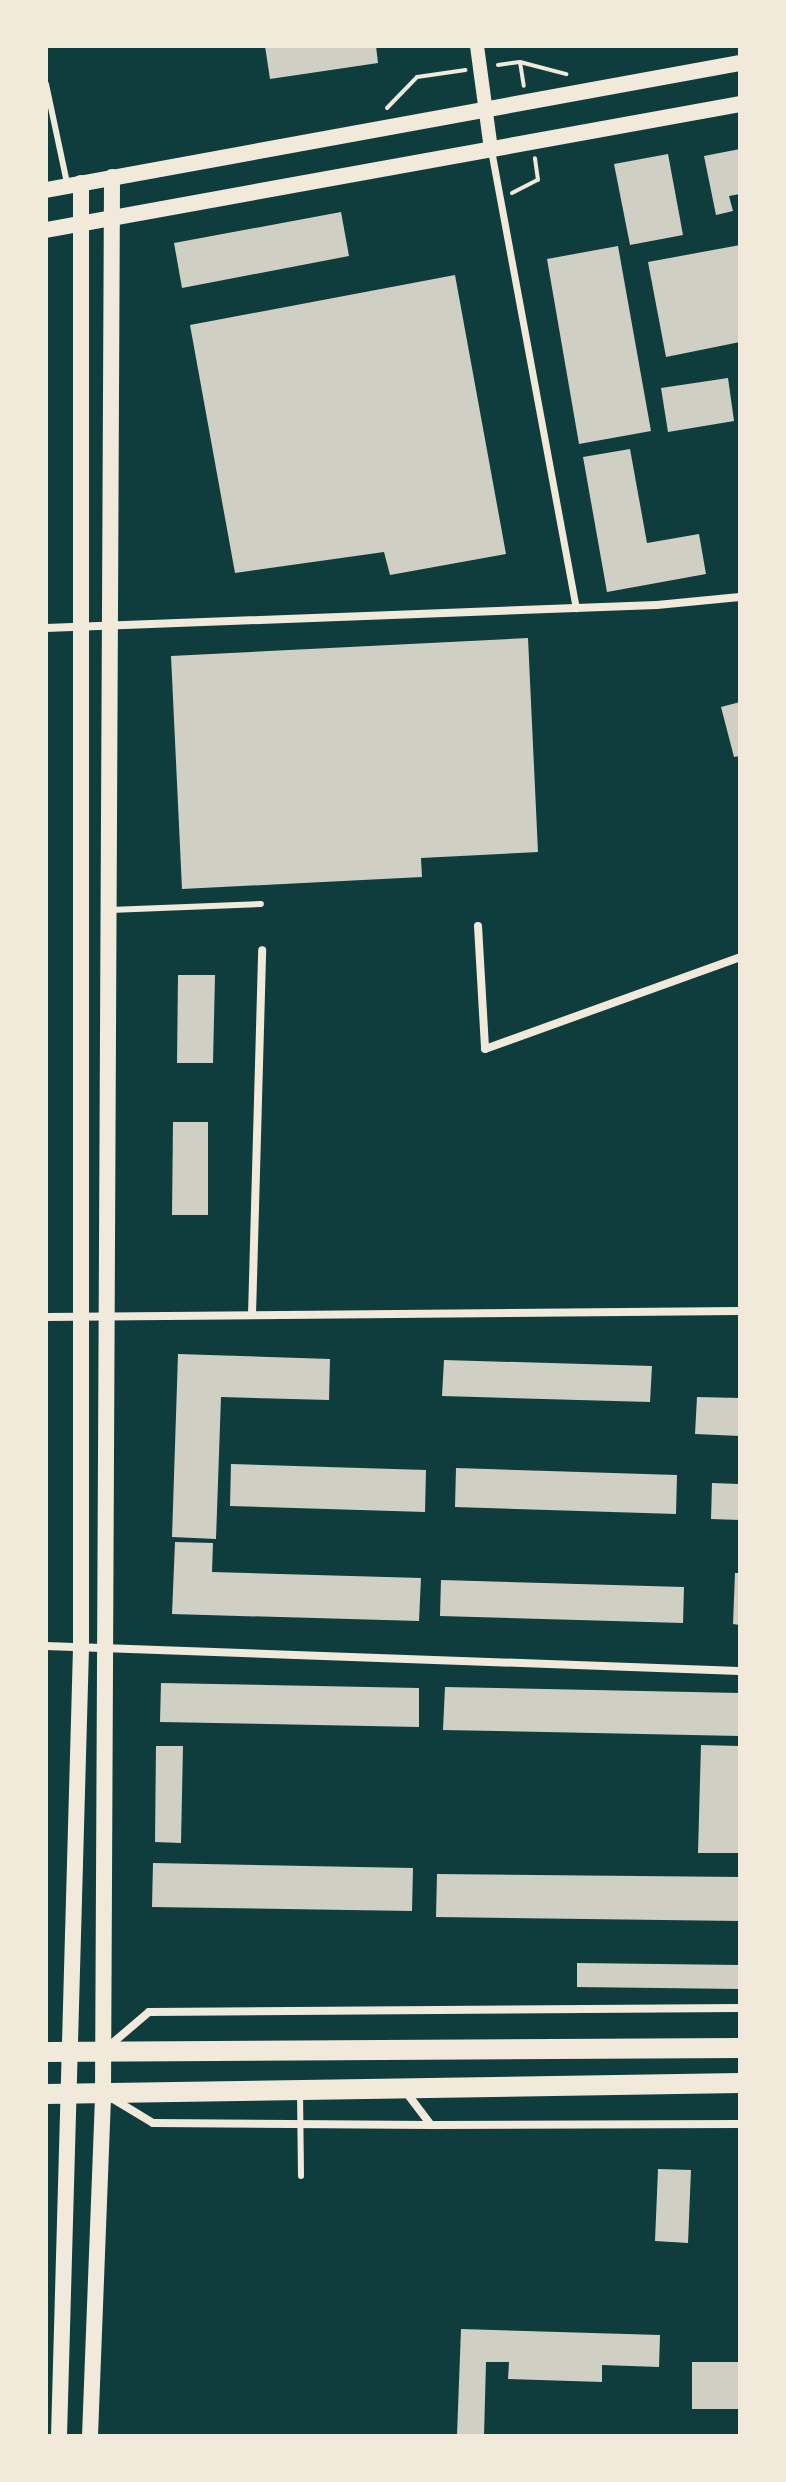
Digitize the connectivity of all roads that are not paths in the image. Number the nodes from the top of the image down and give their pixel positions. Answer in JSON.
{"nodes":[{"id":1,"x":477,"y":46,"type":"edge"},
{"id":2,"x":740,"y":63,"type":"edge"},
{"id":3,"x":46,"y":84,"type":"edge"},
{"id":4,"x":740,"y":104,"type":"edge"},
{"id":5,"x":485,"y":107,"type":"junction"},
{"id":6,"x":491,"y":150,"type":"junction"},
{"id":7,"x":112,"y":177,"type":"junction"},
{"id":8,"x":74,"y":185,"type":"junction"},
{"id":9,"x":46,"y":190,"type":"edge"},
{"id":10,"x":108,"y":221,"type":"junction"},
{"id":11,"x":83,"y":225,"type":"junction"},
{"id":12,"x":46,"y":230,"type":"edge"},
{"id":13,"x":740,"y":597,"type":"edge"},
{"id":14,"x":576,"y":608,"type":"junction"},
{"id":15,"x":107,"y":625,"type":"junction"},
{"id":16,"x":83,"y":626,"type":"junction"},
{"id":17,"x":46,"y":628,"type":"edge"},
{"id":18,"x":261,"y":904,"type":"dead end"},
{"id":19,"x":106,"y":910,"type":"junction"},
{"id":20,"x":478,"y":926,"type":"dead end"},
{"id":21,"x":262,"y":950,"type":"dead end"},
{"id":22,"x":740,"y":957,"type":"edge"},
{"id":23,"x":740,"y":1311,"type":"edge"},
{"id":24,"x":252,"y":1315,"type":"junction"},
{"id":25,"x":105,"y":1316,"type":"junction"},
{"id":26,"x":46,"y":1317,"type":"edge"},
{"id":27,"x":80,"y":1317,"type":"junction"},
{"id":28,"x":46,"y":1646,"type":"edge"},
{"id":29,"x":81,"y":1647,"type":"junction"},
{"id":30,"x":104,"y":1647,"type":"junction"},
{"id":31,"x":740,"y":1671,"type":"edge"},
{"id":32,"x":740,"y":2008,"type":"edge"},
{"id":33,"x":740,"y":2048,"type":"edge"},
{"id":34,"x":46,"y":2052,"type":"edge"},
{"id":35,"x":69,"y":2052,"type":"junction"},
{"id":36,"x":103,"y":2052,"type":"junction"},
{"id":37,"x":740,"y":2083,"type":"edge"},
{"id":38,"x":403,"y":2088,"type":"junction"},
{"id":39,"x":299,"y":2090,"type":"junction"},
{"id":40,"x":68,"y":2093,"type":"junction"},
{"id":41,"x":103,"y":2093,"type":"junction"},
{"id":42,"x":46,"y":2094,"type":"edge"},
{"id":43,"x":301,"y":2124,"type":"junction"},
{"id":44,"x":740,"y":2124,"type":"edge"},
{"id":45,"x":431,"y":2125,"type":"junction"},
{"id":46,"x":301,"y":2176,"type":"dead end"},
{"id":47,"x":59,"y":2436,"type":"edge"},
{"id":48,"x":90,"y":2436,"type":"edge"}],
"edges":[{"from":1,"to":5,"type":"street"},
{"from":2,"to":5,"type":"main road"},
{"from":3,"to":8,"type":"lane"},
{"from":4,"to":6,"type":"main road"},
{"from":5,"to":6,"type":"street"},
{"from":5,"to":7,"type":"main road"},
{"from":6,"to":10,"type":"main road"},
{"from":6,"to":14,"type":"street"},
{"from":7,"to":8,"type":"main road"},
{"from":7,"to":10,"type":"main road"},
{"from":8,"to":9,"type":"main road"},
{"from":8,"to":11,"type":"main road"},
{"from":10,"to":11,"type":"main road"},
{"from":10,"to":15,"type":"main road"},
{"from":11,"to":12,"type":"main road"},
{"from":11,"to":16,"type":"main road"},
{"from":13,"to":14,"type":"street"},
{"from":14,"to":15,"type":"street"},
{"from":15,"to":16,"type":"street"},
{"from":15,"to":19,"type":"main road"},
{"from":16,"to":17,"type":"street"},
{"from":16,"to":27,"type":"main road"},
{"from":18,"to":19,"type":"lane"},
{"from":19,"to":25,"type":"main road"},
{"from":20,"to":22,"type":"street"},
{"from":21,"to":24,"type":"street"},
{"from":23,"to":24,"type":"street"},
{"from":24,"to":25,"type":"street"},
{"from":25,"to":27,"type":"street"},
{"from":25,"to":30,"type":"main road"},
{"from":26,"to":27,"type":"street"},
{"from":27,"to":29,"type":"main road"},
{"from":28,"to":29,"type":"street"},
{"from":29,"to":30,"type":"street"},
{"from":29,"to":35,"type":"main road"},
{"from":30,"to":31,"type":"street"},
{"from":30,"to":36,"type":"main road"},
{"from":32,"to":36,"type":"street"},
{"from":33,"to":36,"type":"main road"},
{"from":34,"to":35,"type":"main road"},
{"from":35,"to":36,"type":"main road"},
{"from":35,"to":40,"type":"main road"},
{"from":36,"to":41,"type":"main road"},
{"from":37,"to":38,"type":"main road"},
{"from":38,"to":39,"type":"main road"},
{"from":38,"to":45,"type":"street"},
{"from":39,"to":41,"type":"main road"},
{"from":39,"to":43,"type":"lane"},
{"from":40,"to":41,"type":"main road"},
{"from":40,"to":42,"type":"main road"},
{"from":40,"to":47,"type":"main road"},
{"from":41,"to":43,"type":"street"},
{"from":41,"to":48,"type":"main road"},
{"from":43,"to":45,"type":"street"},
{"from":43,"to":46,"type":"lane"},
{"from":44,"to":45,"type":"street"}]}
